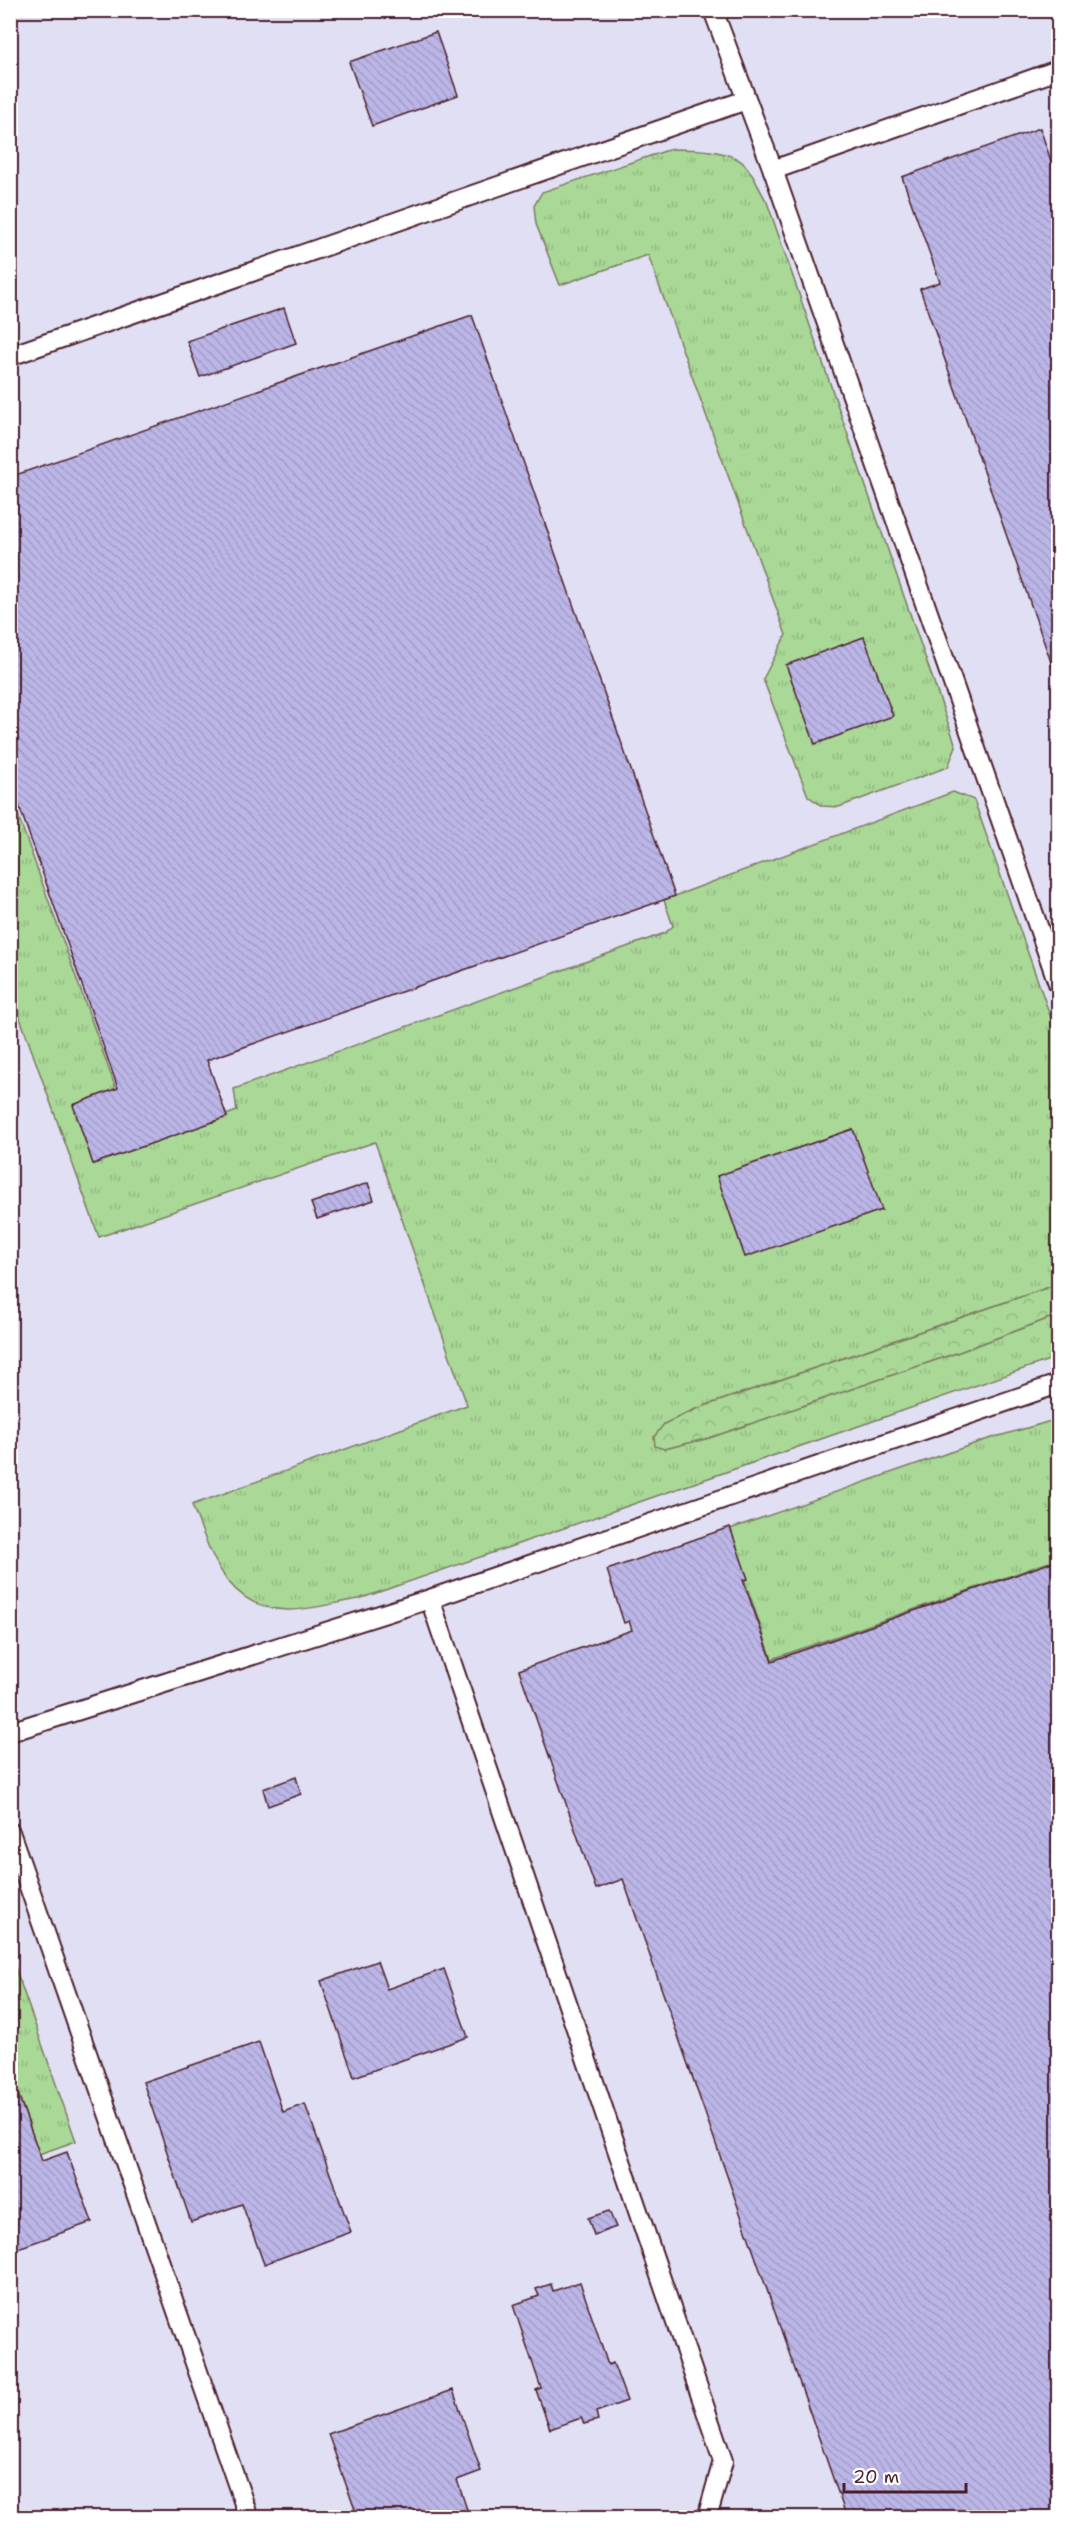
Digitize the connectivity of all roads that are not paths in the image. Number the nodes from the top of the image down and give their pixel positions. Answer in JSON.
{"nodes":[{"id":1,"x":713,"y":10,"type":"edge"},
{"id":2,"x":1059,"y":70,"type":"edge"},
{"id":3,"x":746,"y":100,"type":"junction"},
{"id":4,"x":773,"y":170,"type":"junction"},
{"id":5,"x":10,"y":356,"type":"edge"},
{"id":6,"x":1059,"y":983,"type":"edge"},
{"id":7,"x":1059,"y":1384,"type":"edge"},
{"id":8,"x":430,"y":1599,"type":"junction"},
{"id":9,"x":10,"y":1732,"type":"edge"},
{"id":10,"x":10,"y":1832,"type":"edge"},
{"id":11,"x":249,"y":2517,"type":"edge"},
{"id":12,"x":707,"y":2517,"type":"edge"}],
"edges":[{"from":1,"to":3,"type":"lane"},
{"from":2,"to":4,"type":"lane"},
{"from":3,"to":4,"type":"lane"},
{"from":3,"to":5,"type":"lane"},
{"from":4,"to":6,"type":"lane"},
{"from":7,"to":8,"type":"lane"},
{"from":8,"to":9,"type":"lane"},
{"from":8,"to":12,"type":"lane"},
{"from":10,"to":11,"type":"lane"}]}
